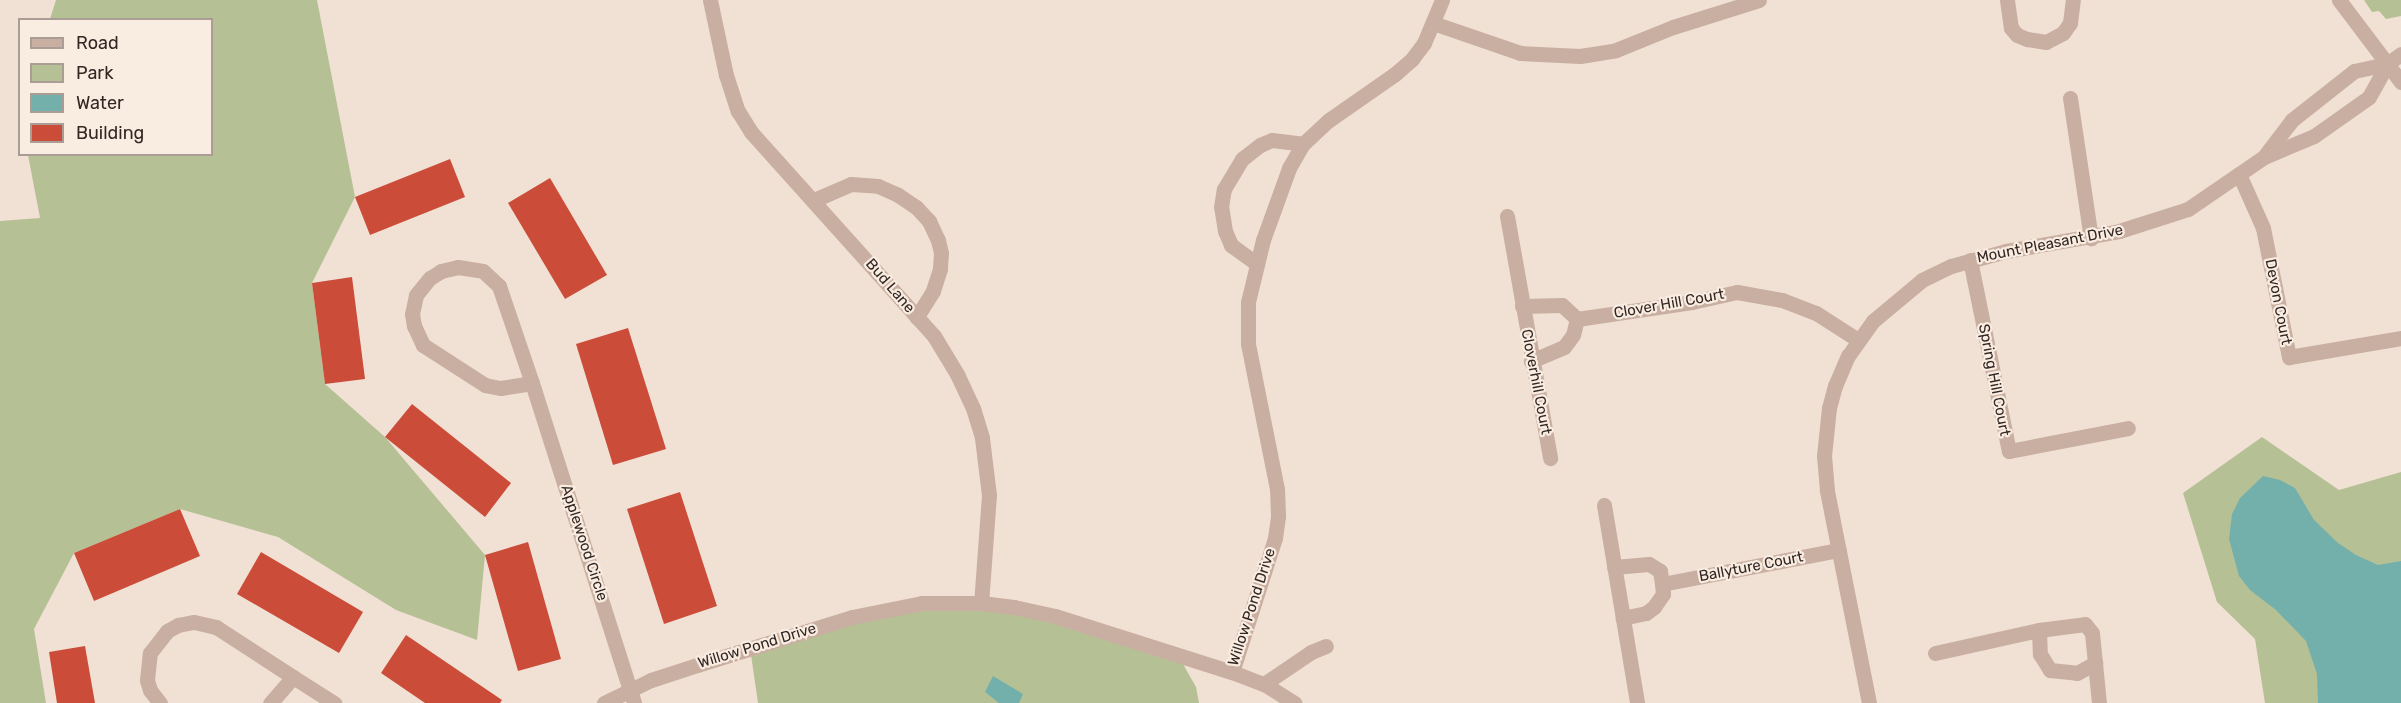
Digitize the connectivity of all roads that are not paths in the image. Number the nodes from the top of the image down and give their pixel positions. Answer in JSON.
{"nodes":[{"id":1,"x":710,"y":0,"type":"edge"},
{"id":2,"x":1442,"y":0,"type":"edge"},
{"id":3,"x":1759,"y":0,"type":"edge"},
{"id":4,"x":2007,"y":0,"type":"edge"},
{"id":5,"x":2073,"y":0,"type":"edge"},
{"id":6,"x":2339,"y":0,"type":"edge"},
{"id":7,"x":1433,"y":23,"type":"junction"},
{"id":8,"x":2401,"y":54,"type":"edge"},
{"id":9,"x":2387,"y":64,"type":"junction"},
{"id":10,"x":2401,"y":82,"type":"edge"},
{"id":11,"x":2070,"y":98,"type":"dead end"},
{"id":12,"x":1302,"y":144,"type":"junction"},
{"id":13,"x":2265,"y":157,"type":"junction"},
{"id":14,"x":2239,"y":174,"type":"junction"},
{"id":15,"x":814,"y":200,"type":"junction"},
{"id":16,"x":1507,"y":216,"type":"dead end"},
{"id":17,"x":2091,"y":237,"type":"junction"},
{"id":18,"x":1970,"y":260,"type":"junction"},
{"id":19,"x":1257,"y":264,"type":"junction"},
{"id":20,"x":1522,"y":306,"type":"junction"},
{"id":21,"x":917,"y":317,"type":"junction"},
{"id":22,"x":1577,"y":319,"type":"junction"},
{"id":23,"x":2401,"y":338,"type":"edge"},
{"id":24,"x":1858,"y":340,"type":"junction"},
{"id":25,"x":1531,"y":361,"type":"junction"},
{"id":26,"x":532,"y":383,"type":"junction"},
{"id":27,"x":2128,"y":428,"type":"dead end"},
{"id":28,"x":1550,"y":458,"type":"dead end"},
{"id":29,"x":1604,"y":505,"type":"dead end"},
{"id":30,"x":1839,"y":550,"type":"junction"},
{"id":31,"x":1614,"y":567,"type":"junction"},
{"id":32,"x":1662,"y":584,"type":"junction"},
{"id":33,"x":981,"y":603,"type":"junction"},
{"id":34,"x":1623,"y":618,"type":"junction"},
{"id":35,"x":2039,"y":630,"type":"junction"},
{"id":36,"x":1326,"y":646,"type":"dead end"},
{"id":37,"x":1935,"y":653,"type":"dead end"},
{"id":38,"x":2095,"y":663,"type":"junction"},
{"id":39,"x":1232,"y":672,"type":"junction"},
{"id":40,"x":293,"y":677,"type":"junction"},
{"id":41,"x":1264,"y":684,"type":"junction"},
{"id":42,"x":632,"y":696,"type":"edge"},
{"id":43,"x":160,"y":703,"type":"edge"},
{"id":44,"x":270,"y":703,"type":"edge"},
{"id":45,"x":334,"y":703,"type":"edge"},
{"id":46,"x":604,"y":703,"type":"edge"},
{"id":47,"x":1294,"y":703,"type":"edge"},
{"id":48,"x":1637,"y":703,"type":"edge"},
{"id":49,"x":1869,"y":703,"type":"edge"},
{"id":50,"x":2099,"y":703,"type":"edge"}],
"edges":[{"from":1,"to":15,"type":"street","name":"Bud Lane"},
{"from":2,"to":7,"type":"street","name":"Willow Pond Drive"},
{"from":3,"to":7,"type":"street"},
{"from":4,"to":5,"type":"street"},
{"from":6,"to":9,"type":"street"},
{"from":7,"to":12,"type":"street","name":"Willow Pond Drive"},
{"from":8,"to":9,"type":"street"},
{"from":9,"to":10,"type":"street"},
{"from":9,"to":13,"type":"street","name":"Mount Pleasant Drive"},
{"from":9,"to":13,"type":"street","name":"Mount Pleasant Drive"},
{"from":11,"to":17,"type":"street"},
{"from":12,"to":19,"type":"street","name":"Willow Pond Drive"},
{"from":12,"to":19,"type":"street"},
{"from":13,"to":14,"type":"street","name":"Mount Pleasant Drive"},
{"from":14,"to":17,"type":"street","name":"Mount Pleasant Drive"},
{"from":14,"to":23,"type":"street","name":"Devon Court"},
{"from":15,"to":21,"type":"street","name":"Bud Lane"},
{"from":15,"to":21,"type":"street"},
{"from":16,"to":20,"type":"street"},
{"from":17,"to":18,"type":"street","name":"Mount Pleasant Drive"},
{"from":18,"to":24,"type":"street","name":"Mount Pleasant Drive"},
{"from":18,"to":27,"type":"street","name":"Spring Hill Court"},
{"from":19,"to":39,"type":"street","name":"Willow Pond Drive"},
{"from":20,"to":22,"type":"street"},
{"from":20,"to":25,"type":"street","name":"Cloverhill Court"},
{"from":21,"to":33,"type":"street","name":"Bud Lane"},
{"from":22,"to":24,"type":"street","name":"Clover Hill Court"},
{"from":22,"to":25,"type":"street"},
{"from":24,"to":30,"type":"street","name":"Mount Pleasant Drive"},
{"from":25,"to":28,"type":"street","name":"Cloverhill Court"},
{"from":26,"to":26,"type":"street","name":"Applewood Circle"},
{"from":26,"to":42,"type":"street","name":"Applewood Circle"},
{"from":29,"to":31,"type":"street"},
{"from":30,"to":32,"type":"street","name":"Ballyture Court"},
{"from":30,"to":49,"type":"street","name":"Mount Pleasant Drive"},
{"from":31,"to":32,"type":"street"},
{"from":31,"to":34,"type":"street"},
{"from":32,"to":34,"type":"street"},
{"from":33,"to":39,"type":"street","name":"Willow Pond Drive"},
{"from":33,"to":42,"type":"street","name":"Willow Pond Drive"},
{"from":34,"to":48,"type":"street"},
{"from":35,"to":37,"type":"street"},
{"from":35,"to":38,"type":"street"},
{"from":35,"to":38,"type":"street"},
{"from":36,"to":41,"type":"street"},
{"from":38,"to":50,"type":"street"},
{"from":39,"to":41,"type":"street"},
{"from":40,"to":43,"type":"street"},
{"from":40,"to":44,"type":"street"},
{"from":40,"to":45,"type":"street"},
{"from":41,"to":47,"type":"street"},
{"from":42,"to":46,"type":"street","name":"Willow Pond Drive"}]}
